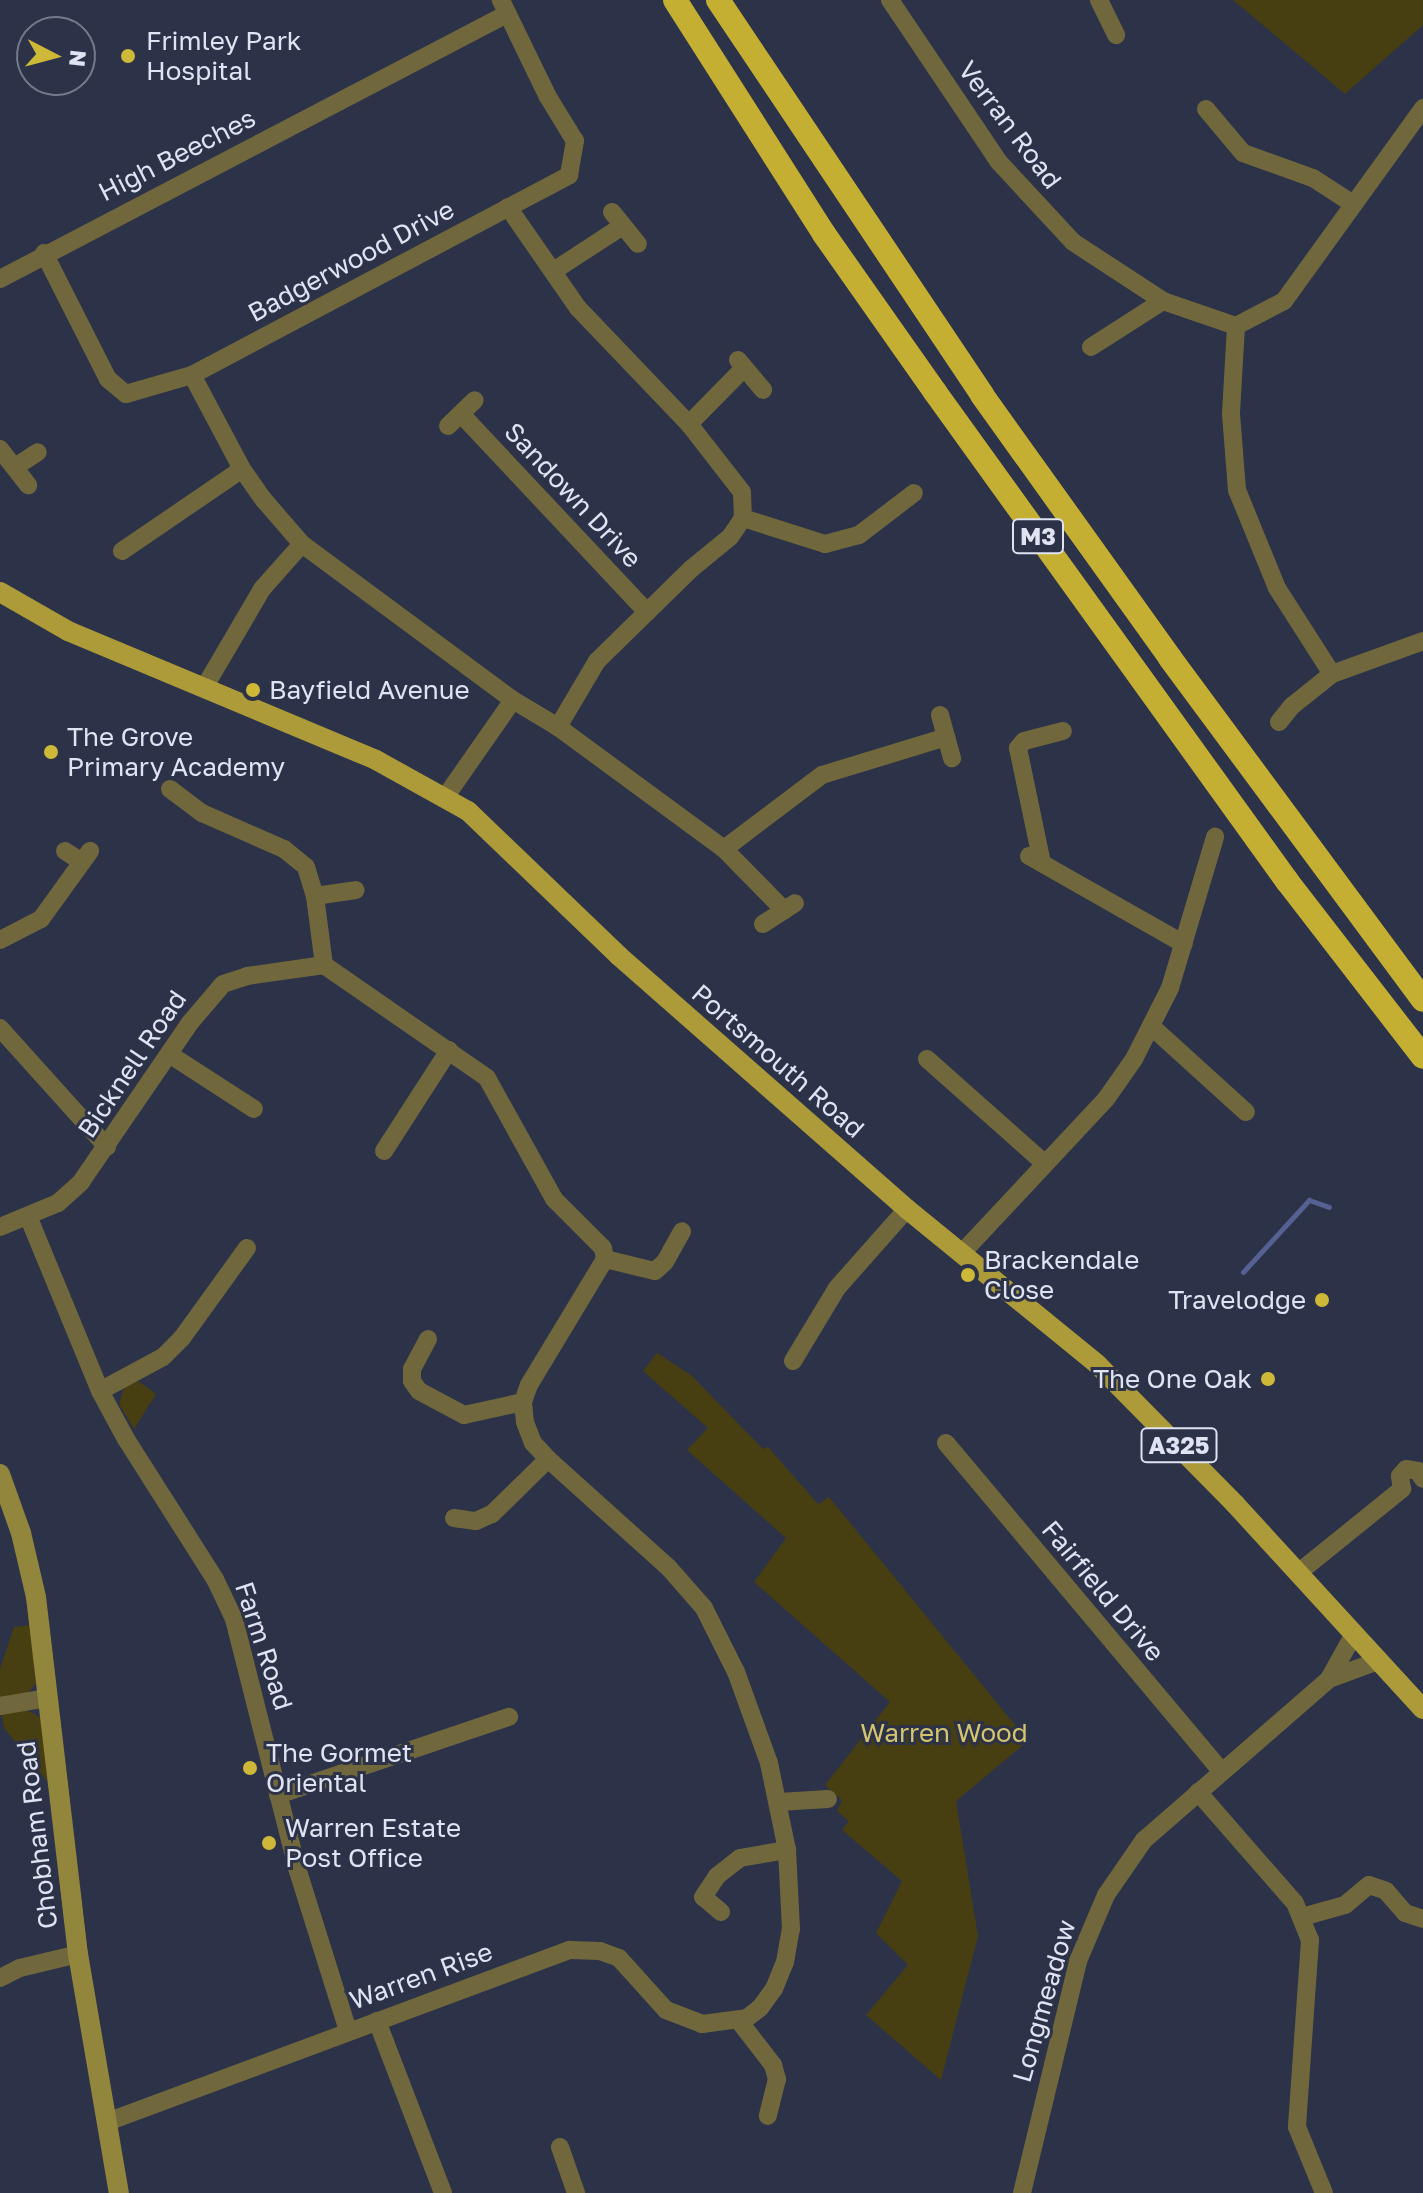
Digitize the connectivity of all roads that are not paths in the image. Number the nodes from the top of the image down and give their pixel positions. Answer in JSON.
{"nodes":[{"id":1,"x":675,"y":0,"type":"edge"},
{"id":2,"x":718,"y":0,"type":"edge"},
{"id":3,"x":890,"y":0,"type":"edge"},
{"id":4,"x":1099,"y":0,"type":"edge"},
{"id":5,"x":504,"y":7,"type":"edge"},
{"id":6,"x":1116,"y":35,"type":"dead end"},
{"id":7,"x":1423,"y":108,"type":"edge"},
{"id":8,"x":1206,"y":109,"type":"dead end"},
{"id":9,"x":1353,"y":204,"type":"junction"},
{"id":10,"x":508,"y":207,"type":"junction"},
{"id":11,"x":638,"y":244,"type":"dead end"},
{"id":12,"x":44,"y":253,"type":"junction"},
{"id":13,"x":555,"y":270,"type":"junction"},
{"id":14,"x":0,"y":279,"type":"edge"},
{"id":15,"x":1163,"y":301,"type":"junction"},
{"id":16,"x":1236,"y":326,"type":"junction"},
{"id":17,"x":1091,"y":347,"type":"dead end"},
{"id":18,"x":192,"y":375,"type":"junction"},
{"id":19,"x":763,"y":390,"type":"dead end"},
{"id":20,"x":475,"y":400,"type":"dead end"},
{"id":21,"x":689,"y":424,"type":"junction"},
{"id":22,"x":0,"y":449,"type":"edge"},
{"id":23,"x":38,"y":452,"type":"dead end"},
{"id":24,"x":15,"y":467,"type":"junction"},
{"id":25,"x":242,"y":469,"type":"junction"},
{"id":26,"x":28,"y":485,"type":"dead end"},
{"id":27,"x":914,"y":493,"type":"dead end"},
{"id":28,"x":743,"y":518,"type":"junction"},
{"id":29,"x":302,"y":544,"type":"junction"},
{"id":30,"x":123,"y":551,"type":"dead end"},
{"id":31,"x":0,"y":592,"type":"edge"},
{"id":32,"x":647,"y":612,"type":"junction"},
{"id":33,"x":1423,"y":641,"type":"edge"},
{"id":34,"x":1332,"y":674,"type":"junction"},
{"id":35,"x":204,"y":688,"type":"junction"},
{"id":36,"x":513,"y":700,"type":"junction"},
{"id":37,"x":940,"y":715,"type":"dead end"},
{"id":38,"x":1279,"y":722,"type":"dead end"},
{"id":39,"x":558,"y":727,"type":"junction"},
{"id":40,"x":1063,"y":731,"type":"dead end"},
{"id":41,"x":946,"y":737,"type":"junction"},
{"id":42,"x":952,"y":758,"type":"dead end"},
{"id":43,"x":184,"y":791,"type":"dead end"},
{"id":44,"x":446,"y":796,"type":"junction"},
{"id":45,"x":1215,"y":837,"type":"dead end"},
{"id":46,"x":724,"y":849,"type":"junction"},
{"id":47,"x":65,"y":851,"type":"dead end"},
{"id":48,"x":356,"y":890,"type":"dead end"},
{"id":49,"x":315,"y":896,"type":"junction"},
{"id":50,"x":763,"y":924,"type":"dead end"},
{"id":51,"x":0,"y":940,"type":"edge"},
{"id":52,"x":1184,"y":944,"type":"junction"},
{"id":53,"x":324,"y":965,"type":"junction"},
{"id":54,"x":1423,"y":1000,"type":"edge"},
{"id":55,"x":1151,"y":1026,"type":"junction"},
{"id":56,"x":0,"y":1028,"type":"edge"},
{"id":57,"x":449,"y":1050,"type":"junction"},
{"id":58,"x":169,"y":1054,"type":"junction"},
{"id":59,"x":1423,"y":1057,"type":"edge"},
{"id":60,"x":927,"y":1059,"type":"dead end"},
{"id":61,"x":254,"y":1109,"type":"dead end"},
{"id":62,"x":1246,"y":1112,"type":"dead end"},
{"id":63,"x":383,"y":1142,"type":"dead end"},
{"id":64,"x":107,"y":1147,"type":"junction"},
{"id":65,"x":1044,"y":1163,"type":"junction"},
{"id":66,"x":907,"y":1209,"type":"junction"},
{"id":67,"x":28,"y":1216,"type":"junction"},
{"id":68,"x":0,"y":1227,"type":"edge"},
{"id":69,"x":682,"y":1231,"type":"dead end"},
{"id":70,"x":247,"y":1248,"type":"dead end"},
{"id":71,"x":961,"y":1254,"type":"junction"},
{"id":72,"x":605,"y":1259,"type":"junction"},
{"id":73,"x":419,"y":1345,"type":"dead end"},
{"id":74,"x":793,"y":1361,"type":"dead end"},
{"id":75,"x":100,"y":1391,"type":"junction"},
{"id":76,"x":523,"y":1402,"type":"junction"},
{"id":77,"x":946,"y":1443,"type":"dead end"},
{"id":78,"x":548,"y":1459,"type":"junction"},
{"id":79,"x":0,"y":1474,"type":"edge"},
{"id":80,"x":1422,"y":1477,"type":"edge"},
{"id":81,"x":454,"y":1518,"type":"dead end"},
{"id":82,"x":1298,"y":1573,"type":"junction"},
{"id":83,"x":1354,"y":1634,"type":"junction"},
{"id":84,"x":1378,"y":1661,"type":"junction"},
{"id":85,"x":1329,"y":1679,"type":"junction"},
{"id":86,"x":48,"y":1698,"type":"junction"},
{"id":87,"x":0,"y":1706,"type":"edge"},
{"id":88,"x":1423,"y":1709,"type":"edge"},
{"id":89,"x":509,"y":1717,"type":"dead end"},
{"id":90,"x":1221,"y":1771,"type":"junction"},
{"id":91,"x":1198,"y":1792,"type":"junction"},
{"id":92,"x":278,"y":1795,"type":"junction"},
{"id":93,"x":828,"y":1799,"type":"dead end"},
{"id":94,"x":779,"y":1802,"type":"junction"},
{"id":95,"x":787,"y":1850,"type":"junction"},
{"id":96,"x":721,"y":1912,"type":"dead end"},
{"id":97,"x":1302,"y":1917,"type":"junction"},
{"id":98,"x":1423,"y":1919,"type":"edge"},
{"id":99,"x":78,"y":1954,"type":"junction"},
{"id":100,"x":0,"y":1978,"type":"edge"},
{"id":101,"x":377,"y":2021,"type":"junction"},
{"id":102,"x":739,"y":2021,"type":"junction"},
{"id":103,"x":348,"y":2031,"type":"junction"},
{"id":104,"x":768,"y":2116,"type":"dead end"},
{"id":105,"x":107,"y":2122,"type":"junction"},
{"id":106,"x":560,"y":2147,"type":"dead end"},
{"id":107,"x":119,"y":2193,"type":"edge"},
{"id":108,"x":443,"y":2193,"type":"edge"},
{"id":109,"x":576,"y":2193,"type":"edge"},
{"id":110,"x":1022,"y":2193,"type":"edge"},
{"id":111,"x":1324,"y":2193,"type":"edge"}],
"edges":[{"from":1,"to":59,"type":"highway","number":"M3"},
{"from":2,"to":54,"type":"highway","number":"M3"},
{"from":3,"to":15,"type":"street","name":"Verran Road"},
{"from":4,"to":6,"type":"street"},
{"from":5,"to":10,"type":"street","name":"Badgerwood Drive"},
{"from":5,"to":12,"type":"street","name":"High Beeches"},
{"from":7,"to":9,"type":"street"},
{"from":8,"to":9,"type":"street"},
{"from":9,"to":16,"type":"street"},
{"from":10,"to":13,"type":"street"},
{"from":10,"to":18,"type":"street","name":"Badgerwood Drive"},
{"from":11,"to":13,"type":"street"},
{"from":12,"to":14,"type":"street","name":"High Beeches"},
{"from":12,"to":18,"type":"street","name":"Badgerwood Drive"},
{"from":13,"to":21,"type":"street"},
{"from":15,"to":16,"type":"street","name":"Verran Road"},
{"from":15,"to":17,"type":"street"},
{"from":16,"to":34,"type":"street"},
{"from":18,"to":25,"type":"street"},
{"from":19,"to":21,"type":"street"},
{"from":20,"to":32,"type":"street","name":"Sandown Drive"},
{"from":21,"to":28,"type":"street"},
{"from":22,"to":24,"type":"street"},
{"from":23,"to":24,"type":"street"},
{"from":24,"to":26,"type":"street"},
{"from":25,"to":29,"type":"street"},
{"from":25,"to":30,"type":"street"},
{"from":27,"to":28,"type":"street"},
{"from":28,"to":32,"type":"street"},
{"from":29,"to":35,"type":"street"},
{"from":29,"to":36,"type":"street"},
{"from":31,"to":35,"type":"main road","name":"Portsmouth Road","number":"A325"},
{"from":32,"to":39,"type":"street"},
{"from":33,"to":34,"type":"street"},
{"from":34,"to":38,"type":"street"},
{"from":35,"to":44,"type":"main road","name":"Portsmouth Road","number":"A325"},
{"from":36,"to":39,"type":"street"},
{"from":36,"to":44,"type":"street"},
{"from":37,"to":41,"type":"street"},
{"from":39,"to":46,"type":"street"},
{"from":40,"to":52,"type":"street"},
{"from":41,"to":42,"type":"street"},
{"from":41,"to":46,"type":"street"},
{"from":43,"to":49,"type":"street"},
{"from":44,"to":66,"type":"main road","name":"Portsmouth Road","number":"A325"},
{"from":45,"to":52,"type":"street"},
{"from":46,"to":50,"type":"street"},
{"from":47,"to":51,"type":"street"},
{"from":48,"to":49,"type":"street"},
{"from":49,"to":53,"type":"street"},
{"from":52,"to":55,"type":"street"},
{"from":53,"to":57,"type":"street"},
{"from":53,"to":58,"type":"street","name":"Bicknell Road"},
{"from":55,"to":62,"type":"street"},
{"from":55,"to":65,"type":"street"},
{"from":56,"to":64,"type":"street"},
{"from":57,"to":63,"type":"street"},
{"from":57,"to":72,"type":"street"},
{"from":58,"to":61,"type":"street"},
{"from":58,"to":64,"type":"street","name":"Bicknell Road"},
{"from":60,"to":65,"type":"street"},
{"from":64,"to":67,"type":"street","name":"Bicknell Road"},
{"from":65,"to":71,"type":"street"},
{"from":66,"to":71,"type":"main road","name":"Portsmouth Road","number":"A325"},
{"from":66,"to":74,"type":"street"},
{"from":67,"to":68,"type":"street","name":"Bicknell Road"},
{"from":67,"to":75,"type":"street","name":"Farm Road"},
{"from":69,"to":72,"type":"street"},
{"from":70,"to":75,"type":"street"},
{"from":71,"to":82,"type":"main road","name":"Portsmouth Road","number":"A325"},
{"from":72,"to":76,"type":"street"},
{"from":73,"to":76,"type":"street"},
{"from":75,"to":92,"type":"street","name":"Farm Road"},
{"from":76,"to":78,"type":"street"},
{"from":77,"to":90,"type":"street","name":"Fairfield Drive"},
{"from":78,"to":81,"type":"street"},
{"from":78,"to":94,"type":"street"},
{"from":79,"to":86,"type":"main road","name":"Chobham Road"},
{"from":80,"to":82,"type":"street"},
{"from":82,"to":83,"type":"main road","name":"Portsmouth Road","number":"A325"},
{"from":83,"to":84,"type":"main road","name":"Portsmouth Road","number":"A325"},
{"from":83,"to":85,"type":"street"},
{"from":84,"to":85,"type":"street"},
{"from":84,"to":88,"type":"main road","name":"Portsmouth Road","number":"A325"},
{"from":85,"to":90,"type":"street","name":"Longmeadow"},
{"from":86,"to":87,"type":"street"},
{"from":86,"to":99,"type":"main road","name":"Chobham Road"},
{"from":89,"to":92,"type":"street"},
{"from":90,"to":91,"type":"street","name":"Longmeadow"},
{"from":91,"to":97,"type":"street"},
{"from":91,"to":110,"type":"street","name":"Longmeadow"},
{"from":92,"to":103,"type":"street","name":"Farm Road"},
{"from":93,"to":94,"type":"street"},
{"from":94,"to":95,"type":"street"},
{"from":95,"to":96,"type":"street"},
{"from":95,"to":102,"type":"street"},
{"from":97,"to":98,"type":"street"},
{"from":97,"to":111,"type":"street"},
{"from":99,"to":100,"type":"street"},
{"from":99,"to":105,"type":"main road","name":"Chobham Road"},
{"from":101,"to":102,"type":"street","name":"Warren Rise"},
{"from":101,"to":103,"type":"street","name":"Warren Rise"},
{"from":101,"to":108,"type":"street"},
{"from":102,"to":104,"type":"street"},
{"from":103,"to":105,"type":"street","name":"Warren Rise"},
{"from":105,"to":107,"type":"main road","name":"Chobham Road"},
{"from":106,"to":109,"type":"street"}]}
